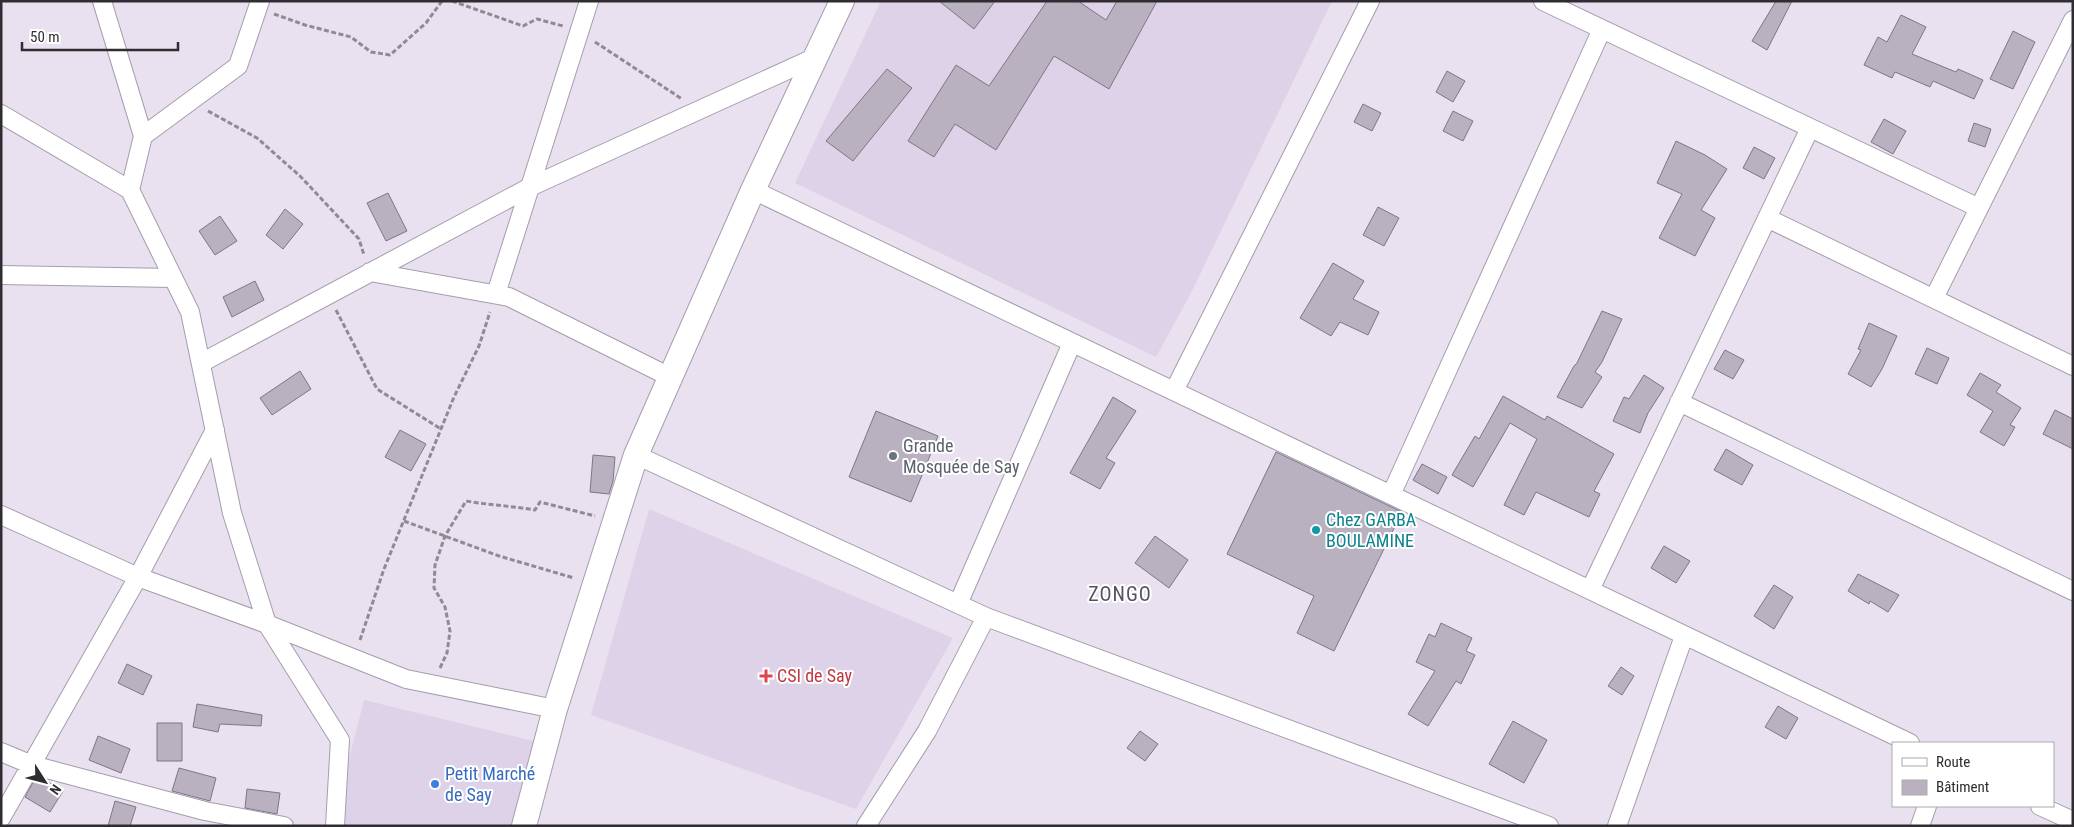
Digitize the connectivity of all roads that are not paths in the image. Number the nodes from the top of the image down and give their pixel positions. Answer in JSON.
{"nodes":[{"id":1,"x":102,"y":1,"type":"edge"},
{"id":2,"x":589,"y":1,"type":"edge"},
{"id":3,"x":842,"y":1,"type":"edge"},
{"id":4,"x":1370,"y":1,"type":"edge"},
{"id":5,"x":1543,"y":1,"type":"edge"},
{"id":6,"x":259,"y":5,"type":"edge"},
{"id":7,"x":2073,"y":20,"type":"edge"},
{"id":8,"x":1602,"y":29,"type":"junction"},
{"id":9,"x":816,"y":57,"type":"junction"},
{"id":10,"x":1,"y":114,"type":"edge"},
{"id":11,"x":1810,"y":128,"type":"junction"},
{"id":12,"x":142,"y":136,"type":"junction"},
{"id":13,"x":532,"y":186,"type":"junction"},
{"id":14,"x":130,"y":190,"type":"junction"},
{"id":15,"x":753,"y":190,"type":"junction"},
{"id":16,"x":1979,"y":208,"type":"junction"},
{"id":17,"x":1768,"y":218,"type":"junction"},
{"id":18,"x":370,"y":272,"type":"junction"},
{"id":19,"x":1,"y":275,"type":"edge"},
{"id":20,"x":173,"y":278,"type":"junction"},
{"id":21,"x":496,"y":294,"type":"junction"},
{"id":22,"x":1934,"y":298,"type":"junction"},
{"id":23,"x":1072,"y":343,"type":"junction"},
{"id":24,"x":201,"y":363,"type":"junction"},
{"id":25,"x":2073,"y":366,"type":"edge"},
{"id":26,"x":670,"y":377,"type":"junction"},
{"id":27,"x":1174,"y":391,"type":"junction"},
{"id":28,"x":1679,"y":402,"type":"junction"},
{"id":29,"x":215,"y":430,"type":"junction"},
{"id":30,"x":636,"y":455,"type":"junction"},
{"id":31,"x":1391,"y":495,"type":"junction"},
{"id":32,"x":1,"y":515,"type":"edge"},
{"id":33,"x":138,"y":577,"type":"junction"},
{"id":34,"x":1590,"y":590,"type":"junction"},
{"id":35,"x":2073,"y":591,"type":"edge"},
{"id":36,"x":958,"y":604,"type":"junction"},
{"id":37,"x":986,"y":617,"type":"junction"},
{"id":38,"x":267,"y":624,"type":"junction"},
{"id":39,"x":1684,"y":636,"type":"junction"},
{"id":40,"x":555,"y":709,"type":"junction"},
{"id":41,"x":1908,"y":742,"type":"edge"},
{"id":42,"x":1,"y":752,"type":"edge"},
{"id":43,"x":32,"y":765,"type":"junction"},
{"id":44,"x":1927,"y":807,"type":"edge"},
{"id":45,"x":2042,"y":807,"type":"edge"},
{"id":46,"x":1,"y":818,"type":"edge"},
{"id":47,"x":2073,"y":821,"type":"edge"},
{"id":48,"x":284,"y":826,"type":"edge"},
{"id":49,"x":335,"y":826,"type":"edge"},
{"id":50,"x":524,"y":826,"type":"edge"},
{"id":51,"x":866,"y":826,"type":"edge"},
{"id":52,"x":1549,"y":826,"type":"edge"},
{"id":53,"x":1617,"y":826,"type":"edge"},
{"id":54,"x":1920,"y":826,"type":"edge"}],
"edges":[{"from":1,"to":12,"type":"street"},
{"from":2,"to":13,"type":"street"},
{"from":3,"to":9,"type":"street"},
{"from":4,"to":27,"type":"street"},
{"from":5,"to":8,"type":"street"},
{"from":6,"to":12,"type":"street"},
{"from":7,"to":16,"type":"street"},
{"from":8,"to":11,"type":"street"},
{"from":8,"to":31,"type":"street"},
{"from":9,"to":13,"type":"street"},
{"from":9,"to":15,"type":"street"},
{"from":10,"to":14,"type":"street"},
{"from":11,"to":16,"type":"street"},
{"from":11,"to":17,"type":"street"},
{"from":12,"to":14,"type":"street"},
{"from":13,"to":18,"type":"street"},
{"from":13,"to":21,"type":"street"},
{"from":14,"to":20,"type":"street"},
{"from":15,"to":23,"type":"street"},
{"from":15,"to":26,"type":"street"},
{"from":16,"to":22,"type":"street"},
{"from":17,"to":22,"type":"street"},
{"from":17,"to":28,"type":"street"},
{"from":18,"to":21,"type":"street"},
{"from":18,"to":24,"type":"street"},
{"from":19,"to":20,"type":"street"},
{"from":20,"to":24,"type":"street"},
{"from":21,"to":26,"type":"street"},
{"from":22,"to":25,"type":"street"},
{"from":23,"to":27,"type":"street"},
{"from":23,"to":36,"type":"street"},
{"from":24,"to":29,"type":"street"},
{"from":26,"to":30,"type":"street"},
{"from":27,"to":31,"type":"street"},
{"from":28,"to":34,"type":"street"},
{"from":28,"to":35,"type":"street"},
{"from":29,"to":33,"type":"street"},
{"from":29,"to":38,"type":"street"},
{"from":30,"to":36,"type":"street"},
{"from":30,"to":40,"type":"street"},
{"from":31,"to":34,"type":"street"},
{"from":32,"to":33,"type":"street"},
{"from":33,"to":38,"type":"street"},
{"from":33,"to":43,"type":"street"},
{"from":34,"to":39,"type":"street"},
{"from":36,"to":37,"type":"street"},
{"from":37,"to":51,"type":"street"},
{"from":37,"to":52,"type":"street"},
{"from":38,"to":40,"type":"street"},
{"from":38,"to":49,"type":"street"},
{"from":39,"to":41,"type":"street"},
{"from":39,"to":53,"type":"street"},
{"from":40,"to":50,"type":"street"},
{"from":42,"to":43,"type":"street"},
{"from":43,"to":46,"type":"street"},
{"from":43,"to":48,"type":"street"},
{"from":44,"to":54,"type":"street"},
{"from":45,"to":47,"type":"street"}]}
